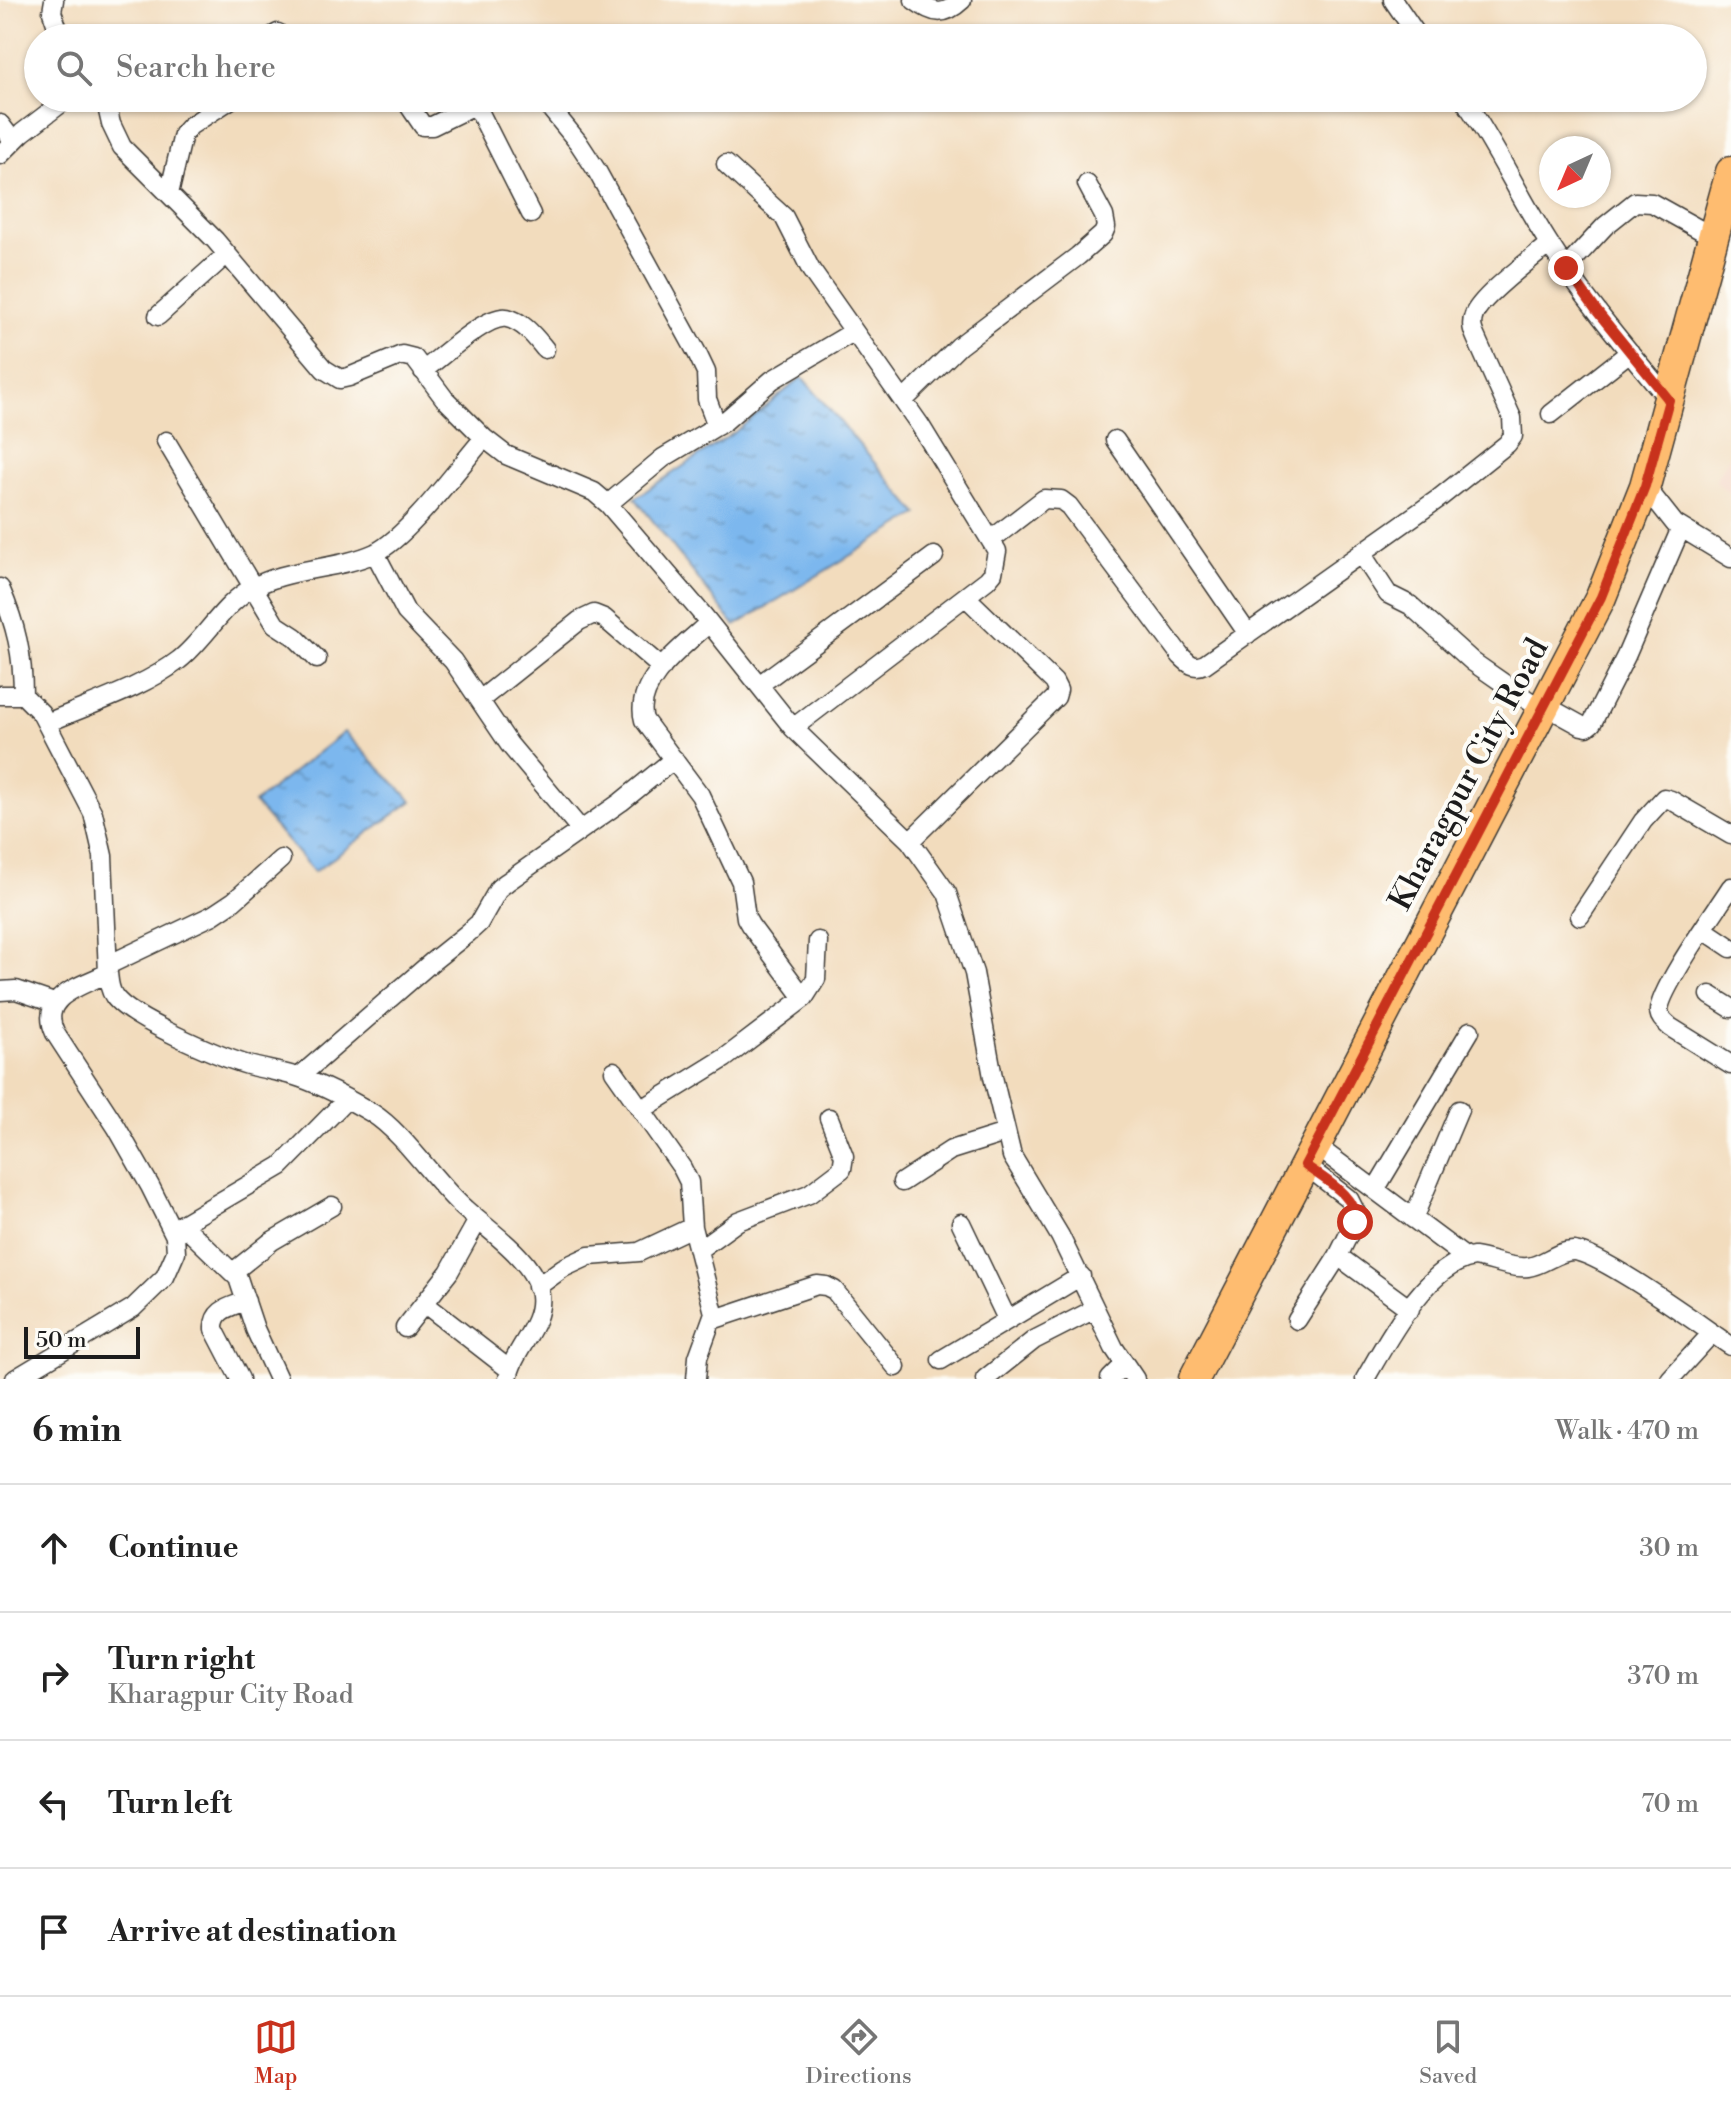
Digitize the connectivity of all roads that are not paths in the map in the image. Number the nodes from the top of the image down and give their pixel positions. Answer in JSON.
{"nodes":[{"id":1,"x":54,"y":0,"type":"edge"},
{"id":2,"x":914,"y":0,"type":"edge"},
{"id":3,"x":962,"y":0,"type":"edge"},
{"id":4,"x":1393,"y":0,"type":"edge"},
{"id":5,"x":56,"y":24,"type":"edge"},
{"id":6,"x":1409,"y":24,"type":"edge"},
{"id":7,"x":50,"y":112,"type":"edge"},
{"id":8,"x":108,"y":112,"type":"edge"},
{"id":9,"x":212,"y":112,"type":"edge"},
{"id":10,"x":414,"y":112,"type":"edge"},
{"id":11,"x":462,"y":112,"type":"edge"},
{"id":12,"x":487,"y":112,"type":"edge"},
{"id":13,"x":553,"y":112,"type":"edge"},
{"id":14,"x":1472,"y":112,"type":"edge"},
{"id":15,"x":0,"y":124,"type":"edge"},
{"id":16,"x":13,"y":141,"type":"junction"},
{"id":17,"x":0,"y":155,"type":"edge"},
{"id":18,"x":726,"y":164,"type":"dead end"},
{"id":19,"x":1731,"y":172,"type":"edge"},
{"id":20,"x":1087,"y":184,"type":"dead end"},
{"id":21,"x":169,"y":194,"type":"junction"},
{"id":22,"x":531,"y":214,"type":"dead end"},
{"id":23,"x":1713,"y":237,"type":"junction"},
{"id":24,"x":1549,"y":244,"type":"junction"},
{"id":25,"x":227,"y":254,"type":"junction"},
{"id":26,"x":1566,"y":268,"type":"junction"},
{"id":27,"x":158,"y":316,"type":"dead end"},
{"id":28,"x":853,"y":332,"type":"junction"},
{"id":29,"x":545,"y":349,"type":"dead end"},
{"id":30,"x":1630,"y":352,"type":"junction"},
{"id":31,"x":423,"y":371,"type":"junction"},
{"id":32,"x":1669,"y":400,"type":"junction"},
{"id":33,"x":903,"y":401,"type":"junction"},
{"id":34,"x":1551,"y":414,"type":"dead end"},
{"id":35,"x":717,"y":426,"type":"junction"},
{"id":36,"x":484,"y":438,"type":"junction"},
{"id":37,"x":1115,"y":440,"type":"dead end"},
{"id":38,"x":166,"y":441,"type":"dead end"},
{"id":39,"x":1645,"y":486,"type":"junction"},
{"id":40,"x":608,"y":504,"type":"junction"},
{"id":41,"x":1681,"y":528,"type":"junction"},
{"id":42,"x":992,"y":539,"type":"junction"},
{"id":43,"x":375,"y":553,"type":"junction"},
{"id":44,"x":1361,"y":553,"type":"junction"},
{"id":45,"x":934,"y":556,"type":"dead end"},
{"id":46,"x":1731,"y":558,"type":"edge"},
{"id":47,"x":253,"y":587,"type":"junction"},
{"id":48,"x":0,"y":588,"type":"edge"},
{"id":49,"x":966,"y":597,"type":"junction"},
{"id":50,"x":709,"y":623,"type":"junction"},
{"id":51,"x":1248,"y":634,"type":"junction"},
{"id":52,"x":317,"y":659,"type":"dead end"},
{"id":53,"x":662,"y":668,"type":"junction"},
{"id":54,"x":759,"y":685,"type":"junction"},
{"id":55,"x":0,"y":695,"type":"edge"},
{"id":56,"x":23,"y":695,"type":"junction"},
{"id":57,"x":480,"y":700,"type":"junction"},
{"id":58,"x":1543,"y":708,"type":"junction"},
{"id":59,"x":47,"y":723,"type":"junction"},
{"id":60,"x":793,"y":728,"type":"junction"},
{"id":61,"x":674,"y":759,"type":"junction"},
{"id":62,"x":581,"y":830,"type":"junction"},
{"id":63,"x":1731,"y":835,"type":"edge"},
{"id":64,"x":910,"y":841,"type":"junction"},
{"id":65,"x":281,"y":859,"type":"dead end"},
{"id":66,"x":1731,"y":887,"type":"edge"},
{"id":67,"x":1580,"y":916,"type":"dead end"},
{"id":68,"x":1704,"y":930,"type":"junction"},
{"id":69,"x":818,"y":941,"type":"dead end"},
{"id":70,"x":1731,"y":948,"type":"edge"},
{"id":71,"x":108,"y":969,"type":"junction"},
{"id":72,"x":0,"y":991,"type":"edge"},
{"id":73,"x":1710,"y":995,"type":"dead end"},
{"id":74,"x":804,"y":998,"type":"junction"},
{"id":75,"x":54,"y":1003,"type":"junction"},
{"id":76,"x":1731,"y":1008,"type":"edge"},
{"id":77,"x":1470,"y":1031,"type":"dead end"},
{"id":78,"x":1731,"y":1065,"type":"edge"},
{"id":79,"x":614,"y":1071,"type":"dead end"},
{"id":80,"x":299,"y":1077,"type":"junction"},
{"id":81,"x":347,"y":1099,"type":"junction"},
{"id":82,"x":641,"y":1110,"type":"junction"},
{"id":83,"x":1459,"y":1110,"type":"dead end"},
{"id":84,"x":829,"y":1118,"type":"dead end"},
{"id":85,"x":1005,"y":1133,"type":"junction"},
{"id":86,"x":1310,"y":1155,"type":"junction"},
{"id":87,"x":902,"y":1182,"type":"dead end"},
{"id":88,"x":1375,"y":1190,"type":"junction"},
{"id":89,"x":332,"y":1206,"type":"dead end"},
{"id":90,"x":1413,"y":1219,"type":"junction"},
{"id":91,"x":478,"y":1220,"type":"junction"},
{"id":92,"x":961,"y":1223,"type":"dead end"},
{"id":93,"x":177,"y":1227,"type":"junction"},
{"id":94,"x":692,"y":1227,"type":"junction"},
{"id":95,"x":698,"y":1250,"type":"junction"},
{"id":96,"x":1338,"y":1256,"type":"junction"},
{"id":97,"x":1466,"y":1258,"type":"junction"},
{"id":98,"x":233,"y":1272,"type":"junction"},
{"id":99,"x":1081,"y":1276,"type":"junction"},
{"id":100,"x":537,"y":1287,"type":"junction"},
{"id":101,"x":246,"y":1301,"type":"junction"},
{"id":102,"x":425,"y":1304,"type":"junction"},
{"id":103,"x":1095,"y":1309,"type":"junction"},
{"id":104,"x":1410,"y":1309,"type":"junction"},
{"id":105,"x":1007,"y":1319,"type":"junction"},
{"id":106,"x":712,"y":1320,"type":"junction"},
{"id":107,"x":1297,"y":1320,"type":"dead end"},
{"id":108,"x":405,"y":1328,"type":"dead end"},
{"id":109,"x":1712,"y":1333,"type":"junction"},
{"id":110,"x":1731,"y":1346,"type":"edge"},
{"id":111,"x":941,"y":1360,"type":"dead end"},
{"id":112,"x":896,"y":1367,"type":"dead end"},
{"id":113,"x":1130,"y":1372,"type":"edge"},
{"id":114,"x":509,"y":1375,"type":"edge"},
{"id":115,"x":15,"y":1379,"type":"edge"},
{"id":116,"x":240,"y":1379,"type":"edge"},
{"id":117,"x":278,"y":1379,"type":"edge"},
{"id":118,"x":696,"y":1379,"type":"edge"},
{"id":119,"x":985,"y":1379,"type":"edge"},
{"id":120,"x":1110,"y":1379,"type":"edge"},
{"id":121,"x":1194,"y":1379,"type":"edge"},
{"id":122,"x":1365,"y":1379,"type":"edge"},
{"id":123,"x":1670,"y":1379,"type":"edge"}],
"edges":[{"from":1,"to":5,"type":"street"},
{"from":2,"to":3,"type":"street"},
{"from":4,"to":6,"type":"street"},
{"from":7,"to":16,"type":"street"},
{"from":8,"to":21,"type":"street"},
{"from":9,"to":21,"type":"street"},
{"from":10,"to":11,"type":"street"},
{"from":12,"to":22,"type":"street"},
{"from":13,"to":35,"type":"street"},
{"from":14,"to":24,"type":"street"},
{"from":15,"to":16,"type":"street"},
{"from":16,"to":17,"type":"street"},
{"from":18,"to":28,"type":"street"},
{"from":19,"to":23,"type":"main road","name":"Kharagpur City Road"},
{"from":20,"to":33,"type":"street"},
{"from":21,"to":25,"type":"street"},
{"from":23,"to":26,"type":"street"},
{"from":23,"to":32,"type":"main road","name":"Kharagpur City Road"},
{"from":24,"to":26,"type":"street"},
{"from":24,"to":44,"type":"street"},
{"from":25,"to":27,"type":"street"},
{"from":25,"to":31,"type":"street"},
{"from":26,"to":30,"type":"street"},
{"from":28,"to":33,"type":"street"},
{"from":28,"to":35,"type":"street"},
{"from":29,"to":31,"type":"street"},
{"from":30,"to":32,"type":"street"},
{"from":30,"to":34,"type":"street"},
{"from":31,"to":36,"type":"street"},
{"from":32,"to":39,"type":"main road","name":"Kharagpur City Road"},
{"from":33,"to":42,"type":"street"},
{"from":35,"to":40,"type":"street"},
{"from":36,"to":40,"type":"street"},
{"from":36,"to":43,"type":"street"},
{"from":37,"to":51,"type":"street"},
{"from":38,"to":47,"type":"street"},
{"from":39,"to":41,"type":"street"},
{"from":39,"to":58,"type":"main road","name":"Kharagpur City Road"},
{"from":40,"to":50,"type":"street"},
{"from":41,"to":46,"type":"street"},
{"from":41,"to":58,"type":"street"},
{"from":42,"to":49,"type":"street"},
{"from":42,"to":51,"type":"street"},
{"from":43,"to":47,"type":"street"},
{"from":43,"to":57,"type":"street"},
{"from":44,"to":51,"type":"street"},
{"from":44,"to":58,"type":"street"},
{"from":45,"to":54,"type":"street"},
{"from":47,"to":52,"type":"street"},
{"from":47,"to":59,"type":"street"},
{"from":48,"to":56,"type":"street"},
{"from":49,"to":60,"type":"street"},
{"from":49,"to":64,"type":"street"},
{"from":50,"to":53,"type":"street"},
{"from":50,"to":54,"type":"street"},
{"from":53,"to":57,"type":"street"},
{"from":53,"to":61,"type":"street"},
{"from":54,"to":60,"type":"street"},
{"from":55,"to":56,"type":"street"},
{"from":56,"to":59,"type":"street"},
{"from":57,"to":62,"type":"street"},
{"from":58,"to":86,"type":"main road","name":"Kharagpur City Road"},
{"from":59,"to":71,"type":"street"},
{"from":60,"to":64,"type":"street"},
{"from":61,"to":62,"type":"street"},
{"from":61,"to":74,"type":"street"},
{"from":62,"to":80,"type":"street"},
{"from":63,"to":67,"type":"street"},
{"from":64,"to":85,"type":"street"},
{"from":65,"to":71,"type":"street"},
{"from":66,"to":68,"type":"street"},
{"from":68,"to":70,"type":"street"},
{"from":68,"to":78,"type":"street"},
{"from":69,"to":74,"type":"street"},
{"from":71,"to":75,"type":"street"},
{"from":71,"to":80,"type":"street"},
{"from":72,"to":75,"type":"street"},
{"from":73,"to":76,"type":"street"},
{"from":74,"to":82,"type":"street"},
{"from":75,"to":93,"type":"street"},
{"from":77,"to":88,"type":"street"},
{"from":79,"to":82,"type":"street"},
{"from":80,"to":81,"type":"street"},
{"from":81,"to":91,"type":"street"},
{"from":81,"to":93,"type":"street"},
{"from":82,"to":94,"type":"street"},
{"from":83,"to":90,"type":"street"},
{"from":84,"to":95,"type":"street"},
{"from":85,"to":87,"type":"street"},
{"from":85,"to":99,"type":"street"},
{"from":86,"to":88,"type":"street"},
{"from":86,"to":96,"type":"street"},
{"from":86,"to":121,"type":"main road","name":"Kharagpur City Road"},
{"from":88,"to":90,"type":"street"},
{"from":89,"to":98,"type":"street"},
{"from":90,"to":97,"type":"street"},
{"from":91,"to":100,"type":"street"},
{"from":91,"to":102,"type":"street"},
{"from":92,"to":105,"type":"street"},
{"from":93,"to":98,"type":"street"},
{"from":93,"to":115,"type":"street"},
{"from":94,"to":95,"type":"street"},
{"from":94,"to":100,"type":"street"},
{"from":95,"to":106,"type":"street"},
{"from":96,"to":104,"type":"street"},
{"from":96,"to":107,"type":"street"},
{"from":97,"to":104,"type":"street"},
{"from":97,"to":109,"type":"street"},
{"from":98,"to":101,"type":"street"},
{"from":99,"to":103,"type":"street"},
{"from":99,"to":105,"type":"street"},
{"from":100,"to":114,"type":"street"},
{"from":101,"to":116,"type":"street"},
{"from":101,"to":117,"type":"street"},
{"from":102,"to":108,"type":"street"},
{"from":102,"to":114,"type":"street"},
{"from":103,"to":113,"type":"street"},
{"from":103,"to":119,"type":"street"},
{"from":104,"to":122,"type":"street"},
{"from":105,"to":111,"type":"street"},
{"from":106,"to":112,"type":"street"},
{"from":106,"to":118,"type":"street"},
{"from":109,"to":110,"type":"street"},
{"from":109,"to":123,"type":"street"},
{"from":113,"to":120,"type":"street"}]}
